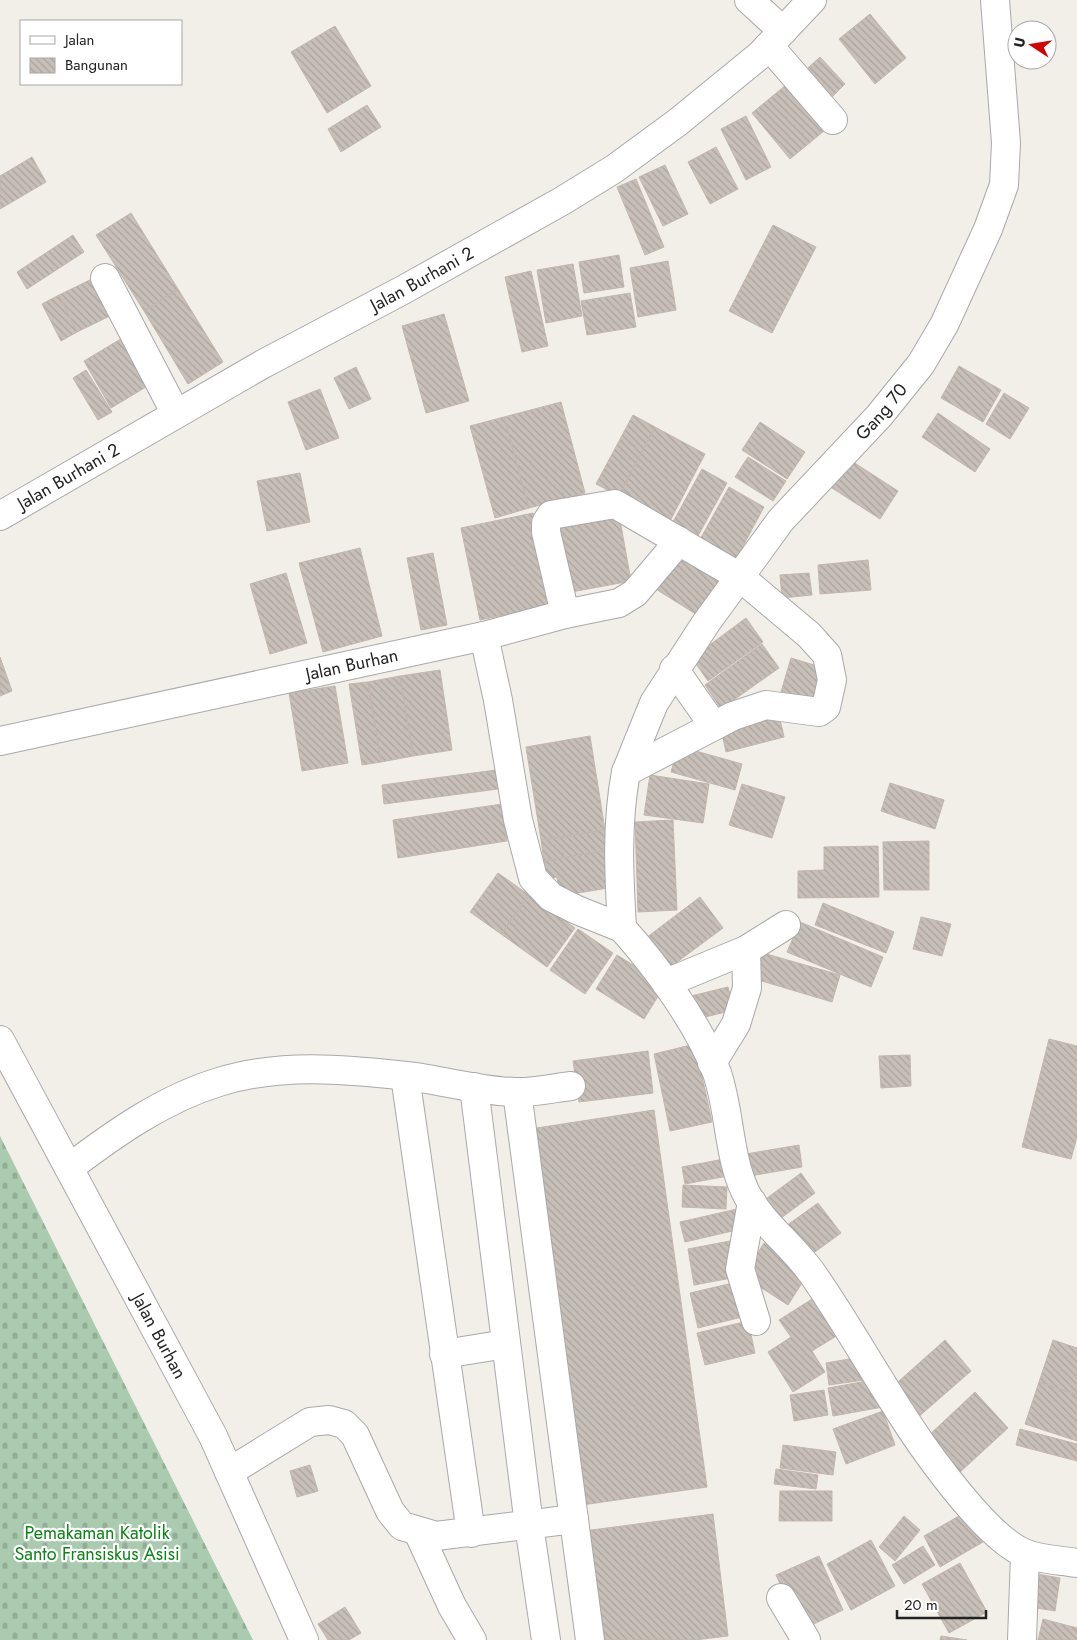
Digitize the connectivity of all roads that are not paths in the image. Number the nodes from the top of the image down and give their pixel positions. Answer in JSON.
{"nodes":[{"id":1,"x":749,"y":0,"type":"edge"},
{"id":2,"x":812,"y":0,"type":"edge"},
{"id":3,"x":995,"y":0,"type":"edge"},
{"id":4,"x":776,"y":39,"type":"junction"},
{"id":5,"x":833,"y":120,"type":"dead end"},
{"id":6,"x":104,"y":278,"type":"dead end"},
{"id":7,"x":176,"y":414,"type":"junction"},
{"id":8,"x":0,"y":516,"type":"edge"},
{"id":9,"x":679,"y":541,"type":"junction"},
{"id":10,"x":740,"y":577,"type":"junction"},
{"id":11,"x":565,"y":614,"type":"junction"},
{"id":12,"x":484,"y":636,"type":"junction"},
{"id":13,"x":674,"y":669,"type":"junction"},
{"id":14,"x":714,"y":726,"type":"junction"},
{"id":15,"x":0,"y":741,"type":"edge"},
{"id":16,"x":626,"y":772,"type":"junction"},
{"id":17,"x":786,"y":924,"type":"dead end"},
{"id":18,"x":622,"y":928,"type":"junction"},
{"id":19,"x":746,"y":950,"type":"junction"},
{"id":20,"x":666,"y":984,"type":"junction"},
{"id":21,"x":0,"y":1040,"type":"edge"},
{"id":22,"x":712,"y":1063,"type":"junction"},
{"id":23,"x":406,"y":1076,"type":"junction"},
{"id":24,"x":571,"y":1086,"type":"dead end"},
{"id":25,"x":474,"y":1087,"type":"junction"},
{"id":26,"x":517,"y":1092,"type":"junction"},
{"id":27,"x":69,"y":1168,"type":"junction"},
{"id":28,"x":752,"y":1202,"type":"junction"},
{"id":29,"x":756,"y":1320,"type":"dead end"},
{"id":30,"x":506,"y":1344,"type":"junction"},
{"id":31,"x":444,"y":1354,"type":"junction"},
{"id":32,"x":229,"y":1472,"type":"junction"},
{"id":33,"x":574,"y":1519,"type":"junction"},
{"id":34,"x":529,"y":1525,"type":"junction"},
{"id":35,"x":418,"y":1532,"type":"junction"},
{"id":36,"x":472,"y":1533,"type":"junction"},
{"id":37,"x":1026,"y":1554,"type":"junction"},
{"id":38,"x":1077,"y":1563,"type":"edge"},
{"id":39,"x":781,"y":1598,"type":"dead end"},
{"id":40,"x":304,"y":1640,"type":"edge"},
{"id":41,"x":472,"y":1640,"type":"edge"},
{"id":42,"x":546,"y":1640,"type":"edge"},
{"id":43,"x":590,"y":1640,"type":"edge"},
{"id":44,"x":806,"y":1640,"type":"edge"},
{"id":45,"x":1022,"y":1640,"type":"edge"}],
"edges":[{"from":1,"to":4,"type":"street"},
{"from":2,"to":4,"type":"street","name":"Jalan Burhani 2"},
{"from":3,"to":10,"type":"street","name":"Gang 70"},
{"from":4,"to":5,"type":"street"},
{"from":4,"to":7,"type":"street","name":"Jalan Burhani 2"},
{"from":6,"to":7,"type":"street"},
{"from":7,"to":8,"type":"street","name":"Jalan Burhani 2"},
{"from":9,"to":10,"type":"street"},
{"from":9,"to":11,"type":"street","name":"Jalan Burhan"},
{"from":9,"to":11,"type":"street"},
{"from":10,"to":13,"type":"street","name":"Gang 70"},
{"from":10,"to":14,"type":"street"},
{"from":11,"to":12,"type":"street","name":"Jalan Burhan"},
{"from":12,"to":15,"type":"street","name":"Jalan Burhan"},
{"from":12,"to":18,"type":"street"},
{"from":13,"to":14,"type":"street"},
{"from":13,"to":16,"type":"street","name":"Gang 70"},
{"from":14,"to":16,"type":"street"},
{"from":16,"to":18,"type":"street","name":"Gang 70"},
{"from":17,"to":19,"type":"street"},
{"from":18,"to":20,"type":"street"},
{"from":19,"to":20,"type":"street"},
{"from":19,"to":22,"type":"street"},
{"from":20,"to":22,"type":"street"},
{"from":21,"to":27,"type":"street","name":"Jalan Burhan"},
{"from":22,"to":28,"type":"street"},
{"from":23,"to":25,"type":"street"},
{"from":23,"to":27,"type":"street"},
{"from":23,"to":31,"type":"street"},
{"from":24,"to":26,"type":"street"},
{"from":25,"to":26,"type":"street"},
{"from":25,"to":30,"type":"street"},
{"from":26,"to":33,"type":"street"},
{"from":27,"to":32,"type":"street","name":"Jalan Burhan"},
{"from":28,"to":29,"type":"street"},
{"from":28,"to":37,"type":"street"},
{"from":30,"to":31,"type":"street"},
{"from":30,"to":34,"type":"street"},
{"from":31,"to":36,"type":"street"},
{"from":32,"to":35,"type":"street"},
{"from":32,"to":40,"type":"street","name":"Jalan Burhan"},
{"from":33,"to":34,"type":"street"},
{"from":33,"to":43,"type":"street"},
{"from":34,"to":36,"type":"street"},
{"from":34,"to":42,"type":"street"},
{"from":35,"to":36,"type":"street"},
{"from":35,"to":41,"type":"street"},
{"from":37,"to":38,"type":"street"},
{"from":37,"to":45,"type":"street"},
{"from":39,"to":44,"type":"street"}]}
